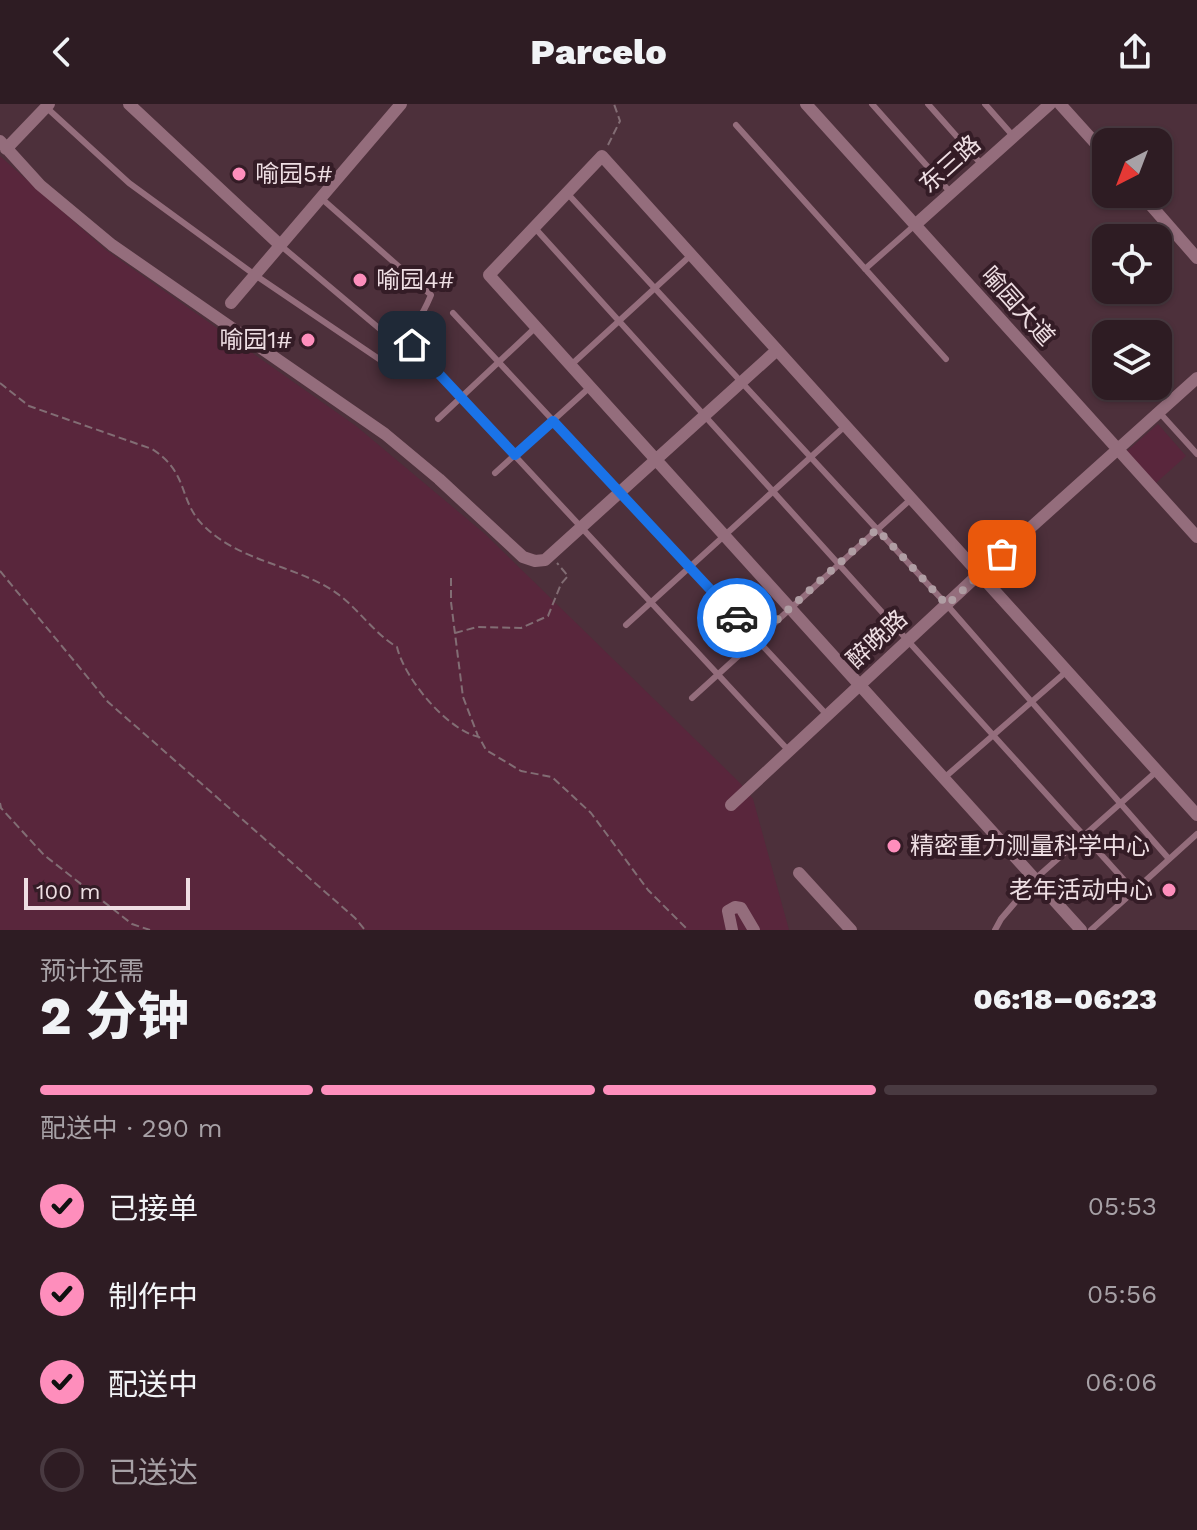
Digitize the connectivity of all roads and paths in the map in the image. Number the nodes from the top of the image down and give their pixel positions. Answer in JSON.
{"nodes":[{"id":1,"x":129,"y":104,"type":"edge"},
{"id":2,"x":401,"y":104,"type":"edge"},
{"id":3,"x":614,"y":104,"type":"edge"},
{"id":4,"x":806,"y":104,"type":"edge"},
{"id":5,"x":872,"y":104,"type":"edge"},
{"id":6,"x":928,"y":104,"type":"edge"},
{"id":7,"x":985,"y":104,"type":"edge"},
{"id":8,"x":1060,"y":104,"type":"edge"},
{"id":9,"x":47,"y":106,"type":"edge"},
{"id":10,"x":1044,"y":106,"type":"edge"},
{"id":11,"x":736,"y":125,"type":"dead end"},
{"id":12,"x":1014,"y":137,"type":"junction"},
{"id":13,"x":1092,"y":139,"type":"edge"},
{"id":14,"x":3,"y":145,"type":"edge"},
{"id":15,"x":602,"y":156,"type":"junction"},
{"id":16,"x":982,"y":165,"type":"junction"},
{"id":17,"x":567,"y":193,"type":"junction"},
{"id":18,"x":951,"y":193,"type":"junction"},
{"id":19,"x":321,"y":198,"type":"junction"},
{"id":20,"x":1153,"y":208,"type":"edge"},
{"id":21,"x":915,"y":225,"type":"junction"},
{"id":22,"x":534,"y":227,"type":"junction"},
{"id":23,"x":280,"y":245,"type":"junction"},
{"id":24,"x":691,"y":255,"type":"junction"},
{"id":25,"x":1197,"y":258,"type":"edge"},
{"id":26,"x":865,"y":269,"type":"junction"},
{"id":27,"x":255,"y":275,"type":"junction"},
{"id":28,"x":654,"y":288,"type":"junction"},
{"id":29,"x":231,"y":303,"type":"dead end"},
{"id":30,"x":453,"y":313,"type":"dead end"},
{"id":31,"x":619,"y":321,"type":"junction"},
{"id":32,"x":536,"y":327,"type":"junction"},
{"id":33,"x":412,"y":345,"type":"dead end"},
{"id":34,"x":777,"y":350,"type":"junction"},
{"id":35,"x":379,"y":359,"type":"dead end"},
{"id":36,"x":946,"y":359,"type":"dead end"},
{"id":37,"x":499,"y":362,"type":"junction"},
{"id":38,"x":571,"y":365,"type":"junction"},
{"id":39,"x":1197,"y":378,"type":"edge"},
{"id":40,"x":741,"y":382,"type":"junction"},
{"id":41,"x":0,"y":383,"type":"edge"},
{"id":42,"x":591,"y":387,"type":"junction"},
{"id":43,"x":461,"y":398,"type":"junction"},
{"id":44,"x":1159,"y":412,"type":"junction"},
{"id":45,"x":704,"y":415,"type":"junction"},
{"id":46,"x":438,"y":419,"type":"dead end"},
{"id":47,"x":553,"y":421,"type":"junction"},
{"id":48,"x":845,"y":426,"type":"junction"},
{"id":49,"x":1118,"y":449,"type":"junction"},
{"id":50,"x":1197,"y":454,"type":"edge"},
{"id":51,"x":515,"y":455,"type":"junction"},
{"id":52,"x":810,"y":457,"type":"junction"},
{"id":53,"x":656,"y":459,"type":"junction"},
{"id":54,"x":495,"y":473,"type":"dead end"},
{"id":55,"x":773,"y":491,"type":"junction"},
{"id":56,"x":620,"y":492,"type":"junction"},
{"id":57,"x":911,"y":499,"type":"junction"},
{"id":58,"x":581,"y":527,"type":"junction"},
{"id":59,"x":877,"y":529,"type":"junction"},
{"id":60,"x":725,"y":535,"type":"junction"},
{"id":61,"x":1197,"y":537,"type":"edge"},
{"id":62,"x":551,"y":555,"type":"junction"},
{"id":63,"x":839,"y":564,"type":"junction"},
{"id":64,"x":689,"y":567,"type":"junction"},
{"id":65,"x":0,"y":571,"type":"edge"},
{"id":66,"x":979,"y":574,"type":"junction"},
{"id":67,"x":451,"y":578,"type":"dead end"},
{"id":68,"x":651,"y":602,"type":"junction"},
{"id":69,"x":947,"y":605,"type":"junction"},
{"id":70,"x":791,"y":608,"type":"junction"},
{"id":71,"x":626,"y":625,"type":"dead end"},
{"id":72,"x":455,"y":633,"type":"junction"},
{"id":73,"x":756,"y":639,"type":"junction"},
{"id":74,"x":908,"y":640,"type":"junction"},
{"id":75,"x":1067,"y":671,"type":"junction"},
{"id":76,"x":718,"y":674,"type":"junction"},
{"id":77,"x":860,"y":685,"type":"junction"},
{"id":78,"x":692,"y":698,"type":"dead end"},
{"id":79,"x":1032,"y":702,"type":"junction"},
{"id":80,"x":827,"y":715,"type":"junction"},
{"id":81,"x":993,"y":735,"type":"junction"},
{"id":82,"x":479,"y":737,"type":"junction"},
{"id":83,"x":789,"y":751,"type":"junction"},
{"id":84,"x":1157,"y":771,"type":"junction"},
{"id":85,"x":944,"y":778,"type":"junction"},
{"id":86,"x":0,"y":803,"type":"edge"},
{"id":87,"x":1120,"y":803,"type":"junction"},
{"id":88,"x":731,"y":805,"type":"dead end"},
{"id":89,"x":1197,"y":815,"type":"edge"},
{"id":90,"x":1197,"y":834,"type":"edge"},
{"id":91,"x":1084,"y":836,"type":"junction"},
{"id":92,"x":1169,"y":859,"type":"junction"},
{"id":93,"x":799,"y":873,"type":"dead end"},
{"id":94,"x":1035,"y":879,"type":"junction"},
{"id":95,"x":1134,"y":891,"type":"junction"},
{"id":96,"x":150,"y":930,"type":"edge"},
{"id":97,"x":365,"y":930,"type":"edge"},
{"id":98,"x":688,"y":930,"type":"edge"},
{"id":99,"x":732,"y":930,"type":"edge"},
{"id":100,"x":754,"y":930,"type":"edge"},
{"id":101,"x":851,"y":930,"type":"edge"},
{"id":102,"x":995,"y":930,"type":"edge"},
{"id":103,"x":1081,"y":930,"type":"edge"},
{"id":104,"x":1091,"y":930,"type":"edge"}],
"edges":[{"from":1,"to":23,"type":"street"},
{"from":2,"to":19,"type":"street"},
{"from":3,"to":15,"type":"path"},
{"from":4,"to":21,"type":"street","name":"喻园大道"},
{"from":5,"to":18,"type":"lane"},
{"from":6,"to":16,"type":"lane"},
{"from":7,"to":12,"type":"lane"},
{"from":8,"to":13,"type":"street"},
{"from":9,"to":14,"type":"street"},
{"from":9,"to":27,"type":"lane"},
{"from":10,"to":12,"type":"street","name":"东三路"},
{"from":11,"to":26,"type":"lane"},
{"from":12,"to":16,"type":"street","name":"东三路"},
{"from":14,"to":62,"type":"street"},
{"from":15,"to":17,"type":"street"},
{"from":15,"to":24,"type":"street"},
{"from":16,"to":18,"type":"street","name":"东三路"},
{"from":17,"to":22,"type":"street"},
{"from":17,"to":28,"type":"lane"},
{"from":18,"to":21,"type":"street","name":"东三路"},
{"from":19,"to":23,"type":"street"},
{"from":19,"to":23,"type":"lane"},
{"from":20,"to":25,"type":"street"},
{"from":21,"to":26,"type":"lane"},
{"from":21,"to":49,"type":"street","name":"喻园大道"},
{"from":22,"to":31,"type":"lane"},
{"from":22,"to":32,"type":"street"},
{"from":23,"to":27,"type":"street"},
{"from":24,"to":28,"type":"lane"},
{"from":24,"to":34,"type":"street"},
{"from":26,"to":36,"type":"lane"},
{"from":27,"to":29,"type":"street"},
{"from":27,"to":35,"type":"lane"},
{"from":28,"to":31,"type":"lane"},
{"from":28,"to":40,"type":"lane"},
{"from":30,"to":37,"type":"lane"},
{"from":31,"to":38,"type":"lane"},
{"from":31,"to":45,"type":"lane"},
{"from":32,"to":37,"type":"lane"},
{"from":32,"to":38,"type":"street"},
{"from":33,"to":43,"type":"lane"},
{"from":34,"to":40,"type":"street"},
{"from":34,"to":48,"type":"street"},
{"from":37,"to":43,"type":"lane"},
{"from":37,"to":47,"type":"lane"},
{"from":38,"to":42,"type":"street"},
{"from":39,"to":44,"type":"street","name":"醉晚路"},
{"from":40,"to":45,"type":"street"},
{"from":40,"to":52,"type":"lane"},
{"from":41,"to":82,"type":"path"},
{"from":42,"to":47,"type":"lane"},
{"from":42,"to":53,"type":"street"},
{"from":43,"to":46,"type":"lane"},
{"from":43,"to":51,"type":"lane"},
{"from":44,"to":49,"type":"street","name":"醉晚路"},
{"from":44,"to":50,"type":"lane"},
{"from":45,"to":53,"type":"street"},
{"from":45,"to":55,"type":"lane"},
{"from":47,"to":51,"type":"lane"},
{"from":47,"to":56,"type":"lane"},
{"from":48,"to":52,"type":"lane"},
{"from":48,"to":57,"type":"street"},
{"from":49,"to":61,"type":"street","name":"喻园大道"},
{"from":49,"to":66,"type":"street","name":"醉晚路"},
{"from":51,"to":54,"type":"lane"},
{"from":51,"to":58,"type":"lane"},
{"from":52,"to":55,"type":"lane"},
{"from":52,"to":59,"type":"lane"},
{"from":53,"to":56,"type":"street"},
{"from":53,"to":60,"type":"street"},
{"from":55,"to":60,"type":"lane"},
{"from":55,"to":63,"type":"lane"},
{"from":56,"to":58,"type":"street"},
{"from":56,"to":64,"type":"lane"},
{"from":57,"to":59,"type":"lane"},
{"from":57,"to":66,"type":"street"},
{"from":58,"to":62,"type":"street"},
{"from":58,"to":68,"type":"lane"},
{"from":59,"to":63,"type":"lane"},
{"from":59,"to":69,"type":"lane"},
{"from":60,"to":64,"type":"lane"},
{"from":60,"to":70,"type":"street"},
{"from":62,"to":72,"type":"path"},
{"from":63,"to":70,"type":"lane"},
{"from":63,"to":74,"type":"lane"},
{"from":64,"to":68,"type":"lane"},
{"from":64,"to":73,"type":"lane"},
{"from":65,"to":97,"type":"path"},
{"from":66,"to":69,"type":"street","name":"醉晚路"},
{"from":66,"to":75,"type":"street"},
{"from":67,"to":72,"type":"path"},
{"from":68,"to":71,"type":"lane"},
{"from":68,"to":76,"type":"lane"},
{"from":69,"to":74,"type":"street","name":"醉晚路"},
{"from":69,"to":79,"type":"lane"},
{"from":70,"to":73,"type":"lane"},
{"from":70,"to":77,"type":"street"},
{"from":72,"to":82,"type":"path"},
{"from":73,"to":76,"type":"lane"},
{"from":73,"to":80,"type":"lane"},
{"from":74,"to":77,"type":"street","name":"醉晚路"},
{"from":74,"to":81,"type":"lane"},
{"from":75,"to":79,"type":"lane"},
{"from":75,"to":84,"type":"street"},
{"from":76,"to":78,"type":"lane"},
{"from":76,"to":83,"type":"lane"},
{"from":77,"to":80,"type":"street","name":"醉晚路"},
{"from":77,"to":85,"type":"street"},
{"from":79,"to":81,"type":"lane"},
{"from":79,"to":87,"type":"lane"},
{"from":80,"to":83,"type":"street","name":"醉晚路"},
{"from":81,"to":85,"type":"lane"},
{"from":81,"to":91,"type":"lane"},
{"from":82,"to":98,"type":"path"},
{"from":83,"to":88,"type":"street","name":"醉晚路"},
{"from":84,"to":87,"type":"lane"},
{"from":84,"to":89,"type":"street"},
{"from":85,"to":94,"type":"street"},
{"from":86,"to":96,"type":"path"},
{"from":87,"to":91,"type":"lane"},
{"from":87,"to":92,"type":"lane"},
{"from":90,"to":92,"type":"lane"},
{"from":91,"to":94,"type":"lane"},
{"from":91,"to":95,"type":"lane"},
{"from":92,"to":95,"type":"lane"},
{"from":93,"to":101,"type":"street"},
{"from":94,"to":102,"type":"lane"},
{"from":94,"to":103,"type":"street"},
{"from":95,"to":104,"type":"lane"},
{"from":99,"to":100,"type":"street"}]}
